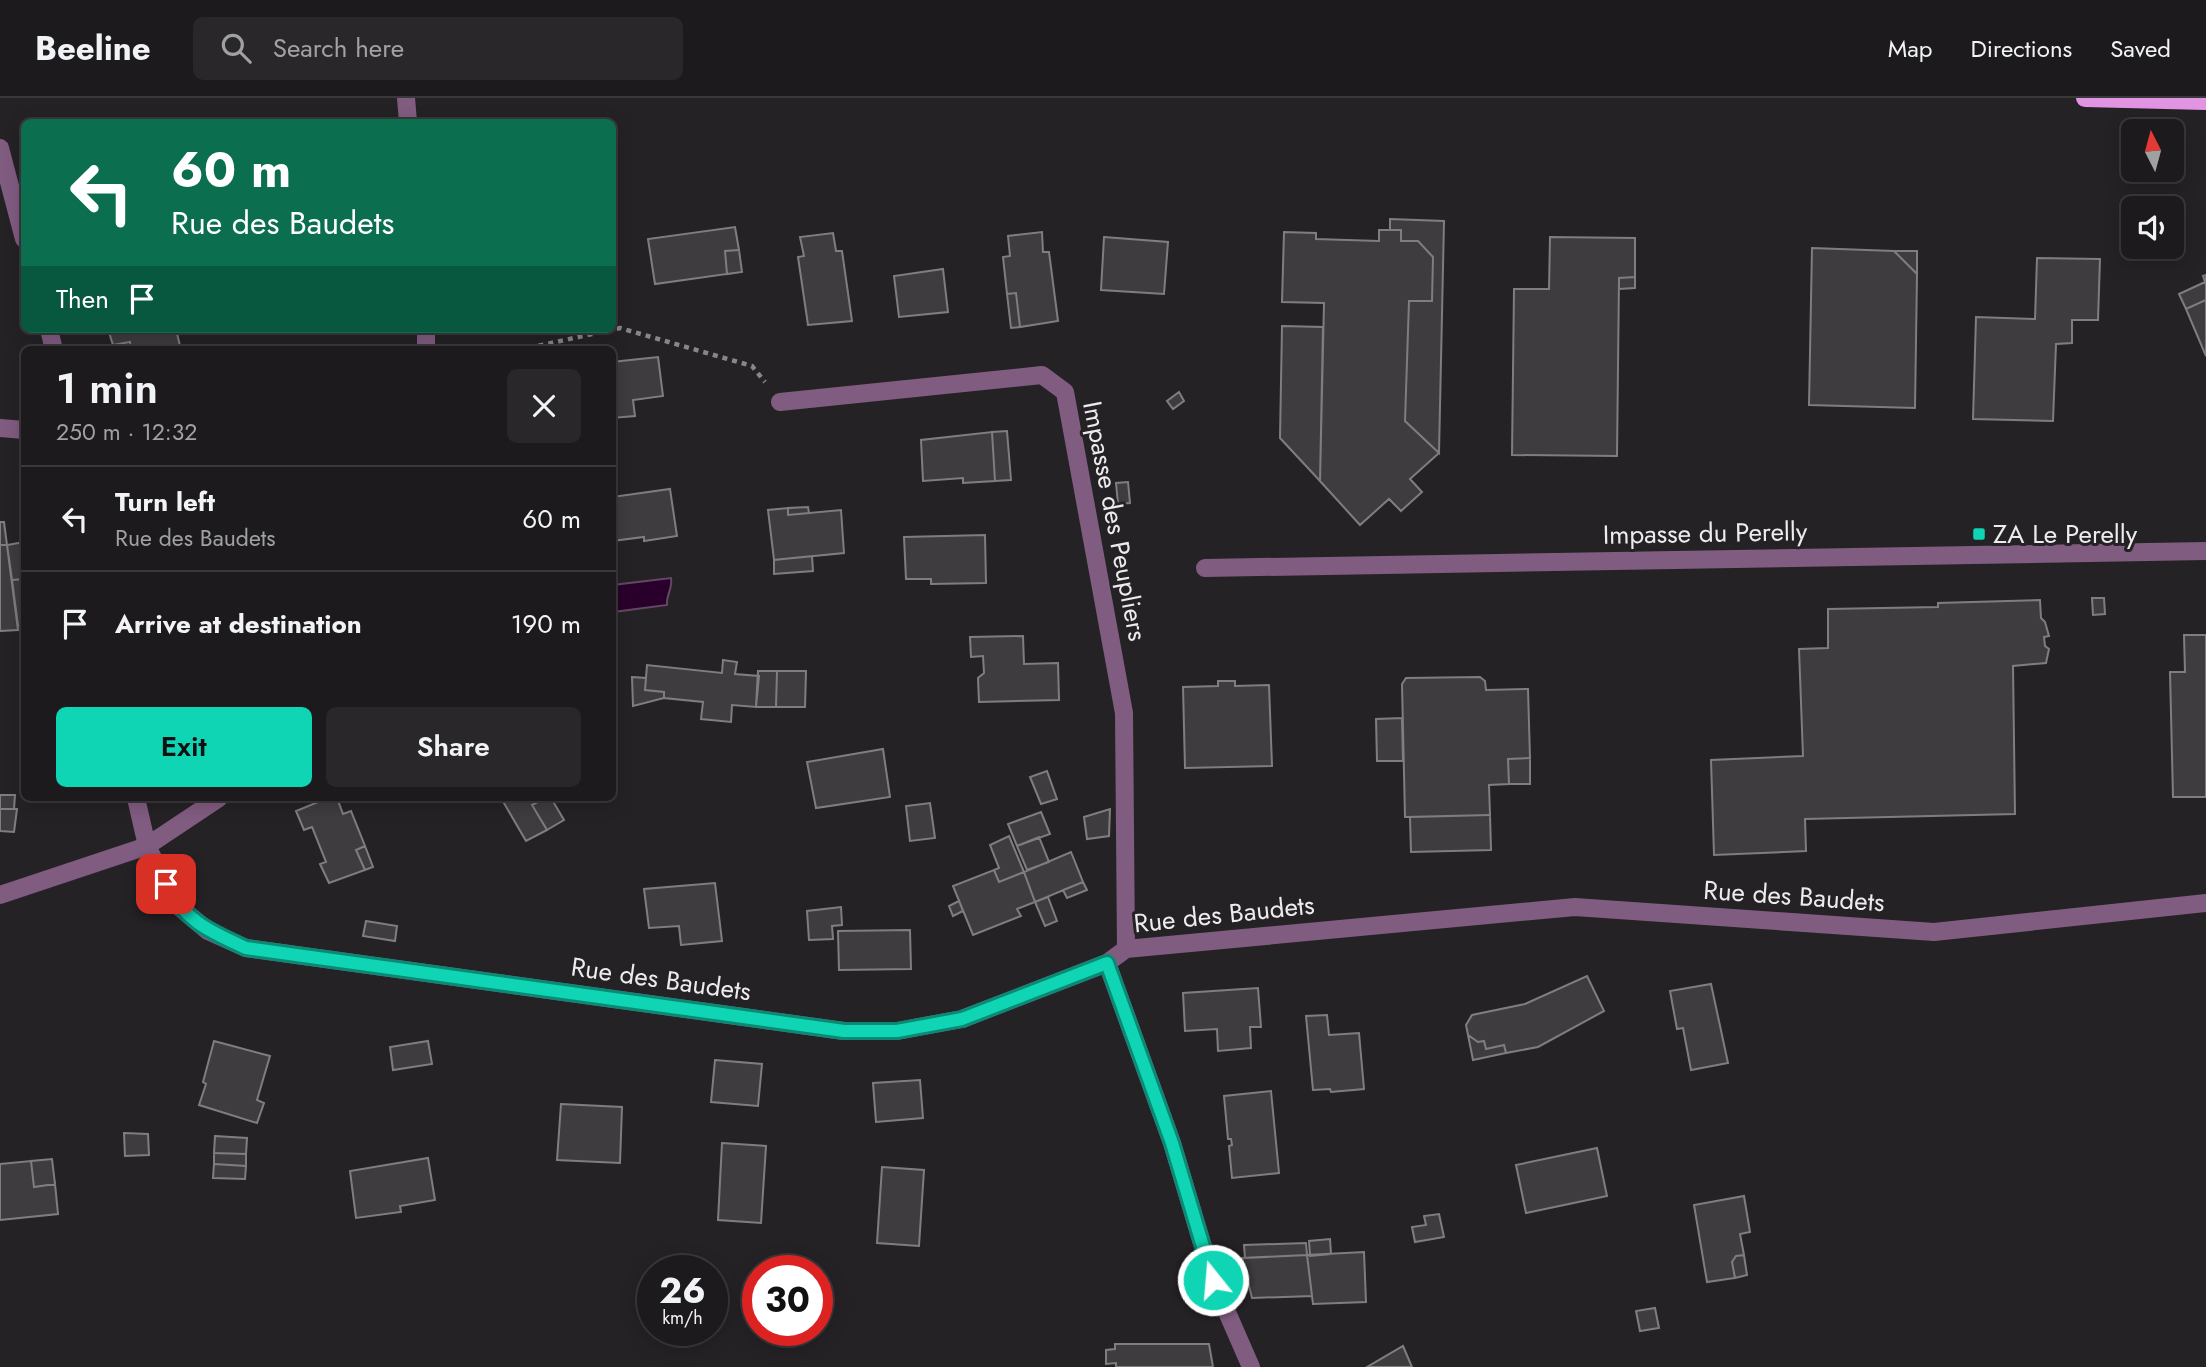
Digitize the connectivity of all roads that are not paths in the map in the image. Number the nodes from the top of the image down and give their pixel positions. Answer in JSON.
{"nodes":[{"id":1,"x":406,"y":98,"type":"edge"},
{"id":2,"x":2085,"y":98,"type":"edge"},
{"id":3,"x":2206,"y":100,"type":"edge"},
{"id":4,"x":408,"y":119,"type":"edge"},
{"id":5,"x":0,"y":148,"type":"edge"},
{"id":6,"x":21,"y":228,"type":"edge"},
{"id":7,"x":780,"y":402,"type":"road end"},
{"id":8,"x":0,"y":428,"type":"edge"},
{"id":9,"x":21,"y":430,"type":"edge"},
{"id":10,"x":2206,"y":551,"type":"edge"},
{"id":11,"x":1205,"y":568,"type":"dead end"},
{"id":12,"x":137,"y":801,"type":"edge"},
{"id":13,"x":214,"y":801,"type":"edge"},
{"id":14,"x":147,"y":846,"type":"junction"},
{"id":15,"x":0,"y":895,"type":"edge"},
{"id":16,"x":2206,"y":903,"type":"edge"},
{"id":17,"x":1126,"y":949,"type":"junction"},
{"id":18,"x":1107,"y":963,"type":"junction"},
{"id":19,"x":1251,"y":1367,"type":"edge"}],
"edges":[{"from":1,"to":4,"type":"street"},
{"from":2,"to":3,"type":"main road"},
{"from":5,"to":6,"type":"street"},
{"from":7,"to":17,"type":"street","name":"Impasse des Peupliers"},
{"from":8,"to":9,"type":"street"},
{"from":10,"to":11,"type":"street","name":"Impasse du Perelly"},
{"from":12,"to":14,"type":"street","name":"Rue des Baudets"},
{"from":13,"to":14,"type":"street"},
{"from":14,"to":15,"type":"street"},
{"from":14,"to":18,"type":"street","name":"Rue des Baudets"},
{"from":16,"to":17,"type":"street","name":"Rue des Baudets"},
{"from":17,"to":18,"type":"street","name":"Rue des Baudets"},
{"from":18,"to":19,"type":"street"}]}
